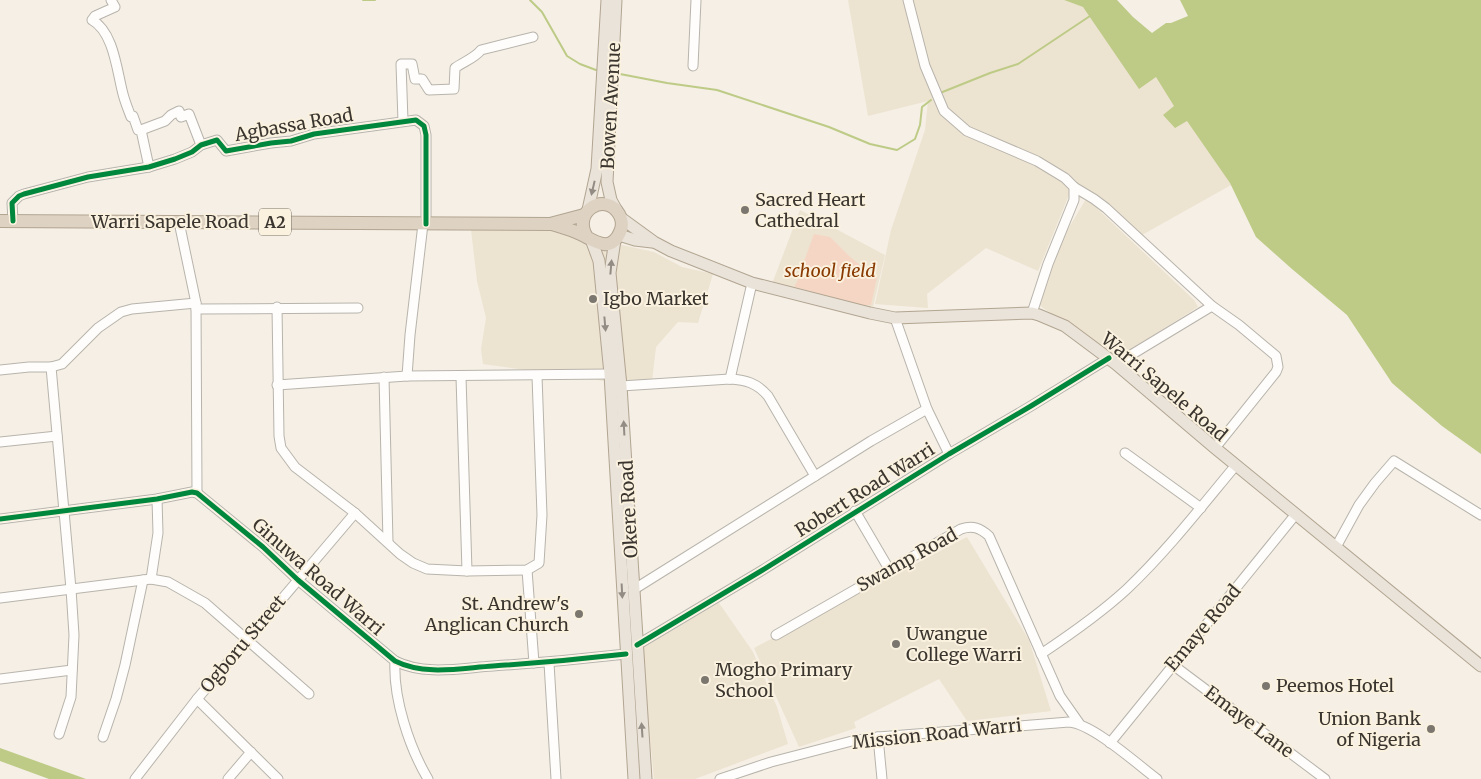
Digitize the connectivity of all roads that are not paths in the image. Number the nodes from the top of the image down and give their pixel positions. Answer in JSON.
{"nodes":[{"id":1,"x":111,"y":0,"type":"edge"},
{"id":2,"x":607,"y":0,"type":"edge"},
{"id":3,"x":616,"y":0,"type":"edge"},
{"id":4,"x":696,"y":0,"type":"edge"},
{"id":5,"x":908,"y":0,"type":"edge"},
{"id":6,"x":533,"y":37,"type":"dead end"},
{"id":7,"x":693,"y":66,"type":"dead end"},
{"id":8,"x":403,"y":121,"type":"junction"},
{"id":9,"x":142,"y":130,"type":"junction"},
{"id":10,"x":201,"y":145,"type":"junction"},
{"id":11,"x":149,"y":167,"type":"junction"},
{"id":12,"x":1074,"y":187,"type":"junction"},
{"id":13,"x":586,"y":213,"type":"junction"},
{"id":14,"x":619,"y":214,"type":"junction"},
{"id":15,"x":0,"y":221,"type":"edge"},
{"id":16,"x":13,"y":221,"type":"junction"},
{"id":17,"x":179,"y":222,"type":"junction"},
{"id":18,"x":425,"y":224,"type":"junction"},
{"id":19,"x":550,"y":224,"type":"junction"},
{"id":20,"x":617,"y":237,"type":"junction"},
{"id":21,"x":589,"y":239,"type":"junction"},
{"id":22,"x":654,"y":242,"type":"junction"},
{"id":23,"x":752,"y":283,"type":"junction"},
{"id":24,"x":196,"y":306,"type":"junction"},
{"id":25,"x":1212,"y":306,"type":"junction"},
{"id":26,"x":277,"y":308,"type":"junction"},
{"id":27,"x":358,"y":308,"type":"dead end"},
{"id":28,"x":1032,"y":313,"type":"junction"},
{"id":29,"x":895,"y":318,"type":"junction"},
{"id":30,"x":1112,"y":361,"type":"junction"},
{"id":31,"x":51,"y":367,"type":"junction"},
{"id":32,"x":0,"y":370,"type":"edge"},
{"id":33,"x":610,"y":374,"type":"junction"},
{"id":34,"x":407,"y":376,"type":"junction"},
{"id":35,"x":537,"y":376,"type":"junction"},
{"id":36,"x":384,"y":377,"type":"junction"},
{"id":37,"x":461,"y":377,"type":"junction"},
{"id":38,"x":730,"y":379,"type":"junction"},
{"id":39,"x":277,"y":385,"type":"junction"},
{"id":40,"x":622,"y":386,"type":"junction"},
{"id":41,"x":927,"y":409,"type":"junction"},
{"id":42,"x":57,"y":436,"type":"junction"},
{"id":43,"x":0,"y":442,"type":"edge"},
{"id":44,"x":1215,"y":448,"type":"junction"},
{"id":45,"x":1126,"y":453,"type":"dead end"},
{"id":46,"x":949,"y":454,"type":"junction"},
{"id":47,"x":1236,"y":465,"type":"junction"},
{"id":48,"x":814,"y":476,"type":"junction"},
{"id":49,"x":197,"y":493,"type":"junction"},
{"id":50,"x":157,"y":499,"type":"junction"},
{"id":51,"x":1201,"y":508,"type":"junction"},
{"id":52,"x":64,"y":510,"type":"junction"},
{"id":53,"x":855,"y":511,"type":"junction"},
{"id":54,"x":355,"y":513,"type":"junction"},
{"id":55,"x":1296,"y":514,"type":"junction"},
{"id":56,"x":1481,"y":515,"type":"edge"},
{"id":57,"x":0,"y":519,"type":"edge"},
{"id":58,"x":388,"y":542,"type":"junction"},
{"id":59,"x":1336,"y":547,"type":"junction"},
{"id":60,"x":889,"y":569,"type":"junction"},
{"id":61,"x":527,"y":570,"type":"junction"},
{"id":62,"x":467,"y":571,"type":"junction"},
{"id":63,"x":147,"y":580,"type":"junction"},
{"id":64,"x":298,"y":580,"type":"junction"},
{"id":65,"x":71,"y":589,"type":"junction"},
{"id":66,"x":633,"y":590,"type":"junction"},
{"id":67,"x":0,"y":598,"type":"edge"},
{"id":68,"x":776,"y":635,"type":"dead end"},
{"id":69,"x":246,"y":640,"type":"junction"},
{"id":70,"x":637,"y":645,"type":"junction"},
{"id":71,"x":626,"y":654,"type":"junction"},
{"id":72,"x":1041,"y":654,"type":"junction"},
{"id":73,"x":395,"y":661,"type":"junction"},
{"id":74,"x":549,"y":663,"type":"junction"},
{"id":75,"x":534,"y":664,"type":"junction"},
{"id":76,"x":1173,"y":665,"type":"junction"},
{"id":77,"x":1481,"y":666,"type":"edge"},
{"id":78,"x":72,"y":670,"type":"junction"},
{"id":79,"x":0,"y":679,"type":"edge"},
{"id":80,"x":309,"y":694,"type":"dead end"},
{"id":81,"x":197,"y":699,"type":"junction"},
{"id":82,"x":1074,"y":723,"type":"junction"},
{"id":83,"x":59,"y":734,"type":"dead end"},
{"id":84,"x":878,"y":736,"type":"junction"},
{"id":85,"x":103,"y":737,"type":"dead end"},
{"id":86,"x":1110,"y":743,"type":"junction"},
{"id":87,"x":251,"y":752,"type":"junction"},
{"id":88,"x":135,"y":779,"type":"edge"},
{"id":89,"x":228,"y":779,"type":"edge"},
{"id":90,"x":278,"y":779,"type":"edge"},
{"id":91,"x":428,"y":779,"type":"edge"},
{"id":92,"x":556,"y":779,"type":"edge"},
{"id":93,"x":634,"y":779,"type":"edge"},
{"id":94,"x":646,"y":779,"type":"edge"},
{"id":95,"x":720,"y":779,"type":"edge"},
{"id":96,"x":882,"y":779,"type":"edge"},
{"id":97,"x":1157,"y":779,"type":"edge"},
{"id":98,"x":1325,"y":779,"type":"edge"}],
"edges":[{"from":1,"to":9,"type":"street"},
{"from":2,"to":13,"type":"main road","name":"Bowen Avenue","one_way":true},
{"from":3,"to":14,"type":"main road","name":"Bowen Avenue"},
{"from":4,"to":7,"type":"street"},
{"from":5,"to":12,"type":"street"},
{"from":6,"to":8,"type":"street"},
{"from":8,"to":10,"type":"street","name":"Agbassa Road"},
{"from":8,"to":18,"type":"street","name":"Agbassa Road"},
{"from":9,"to":10,"type":"street"},
{"from":9,"to":11,"type":"street"},
{"from":10,"to":11,"type":"street"},
{"from":11,"to":16,"type":"street"},
{"from":12,"to":25,"type":"street"},
{"from":12,"to":28,"type":"street"},
{"from":13,"to":14,"type":"highway"},
{"from":13,"to":19,"type":"highway","name":"Warri Sapele Road","number":"A2"},
{"from":13,"to":21,"type":"highway"},
{"from":14,"to":20,"type":"highway"},
{"from":14,"to":22,"type":"main road"},
{"from":15,"to":16,"type":"highway","name":"Warri Sapele Road","number":"A2"},
{"from":16,"to":17,"type":"highway","name":"Warri Sapele Road","number":"A2"},
{"from":17,"to":18,"type":"highway","name":"Warri Sapele Road","number":"A2"},
{"from":17,"to":24,"type":"street"},
{"from":18,"to":19,"type":"highway","name":"Warri Sapele Road","number":"A2"},
{"from":18,"to":34,"type":"street"},
{"from":19,"to":21,"type":"highway","name":"Warri Sapele Road","number":"A2"},
{"from":20,"to":21,"type":"highway"},
{"from":20,"to":22,"type":"main road"},
{"from":40,"to":20,"type":"main road","name":"Okere Road","one_way":true},
{"from":21,"to":33,"type":"main road","name":"Okere Road","one_way":true},
{"from":22,"to":23,"type":"main road","name":"Warri Sapele Road"},
{"from":23,"to":29,"type":"main road","name":"Warri Sapele Road"},
{"from":23,"to":38,"type":"street"},
{"from":24,"to":26,"type":"street"},
{"from":24,"to":31,"type":"street"},
{"from":24,"to":49,"type":"street"},
{"from":25,"to":30,"type":"street","name":"Robert Road Warri"},
{"from":25,"to":44,"type":"street"},
{"from":26,"to":27,"type":"street"},
{"from":26,"to":39,"type":"street"},
{"from":28,"to":29,"type":"main road","name":"Warri Sapele Road"},
{"from":28,"to":30,"type":"main road","name":"Warri Sapele Road"},
{"from":29,"to":41,"type":"street"},
{"from":30,"to":44,"type":"main road","name":"Warri Sapele Road"},
{"from":30,"to":46,"type":"street","name":"Robert Road Warri"},
{"from":31,"to":32,"type":"street"},
{"from":31,"to":42,"type":"street"},
{"from":33,"to":35,"type":"street"},
{"from":33,"to":71,"type":"main road","name":"Okere Road","one_way":true},
{"from":34,"to":36,"type":"street"},
{"from":34,"to":37,"type":"street"},
{"from":35,"to":37,"type":"street"},
{"from":35,"to":61,"type":"street"},
{"from":36,"to":39,"type":"street"},
{"from":36,"to":58,"type":"street"},
{"from":37,"to":62,"type":"street"},
{"from":38,"to":40,"type":"street"},
{"from":38,"to":48,"type":"street"},
{"from":39,"to":54,"type":"street"},
{"from":66,"to":40,"type":"main road","name":"Okere Road","one_way":true},
{"from":41,"to":46,"type":"street"},
{"from":41,"to":48,"type":"street"},
{"from":42,"to":43,"type":"street"},
{"from":42,"to":52,"type":"street"},
{"from":44,"to":47,"type":"main road","name":"Warri Sapele Road"},
{"from":45,"to":51,"type":"street"},
{"from":46,"to":53,"type":"street","name":"Robert Road Warri"},
{"from":47,"to":51,"type":"street"},
{"from":47,"to":55,"type":"main road","name":"Warri Sapele Road"},
{"from":48,"to":66,"type":"street"},
{"from":49,"to":50,"type":"street"},
{"from":49,"to":64,"type":"street","name":"Ginuwa Road Warri"},
{"from":50,"to":52,"type":"street"},
{"from":50,"to":63,"type":"street"},
{"from":51,"to":72,"type":"street"},
{"from":52,"to":57,"type":"street"},
{"from":52,"to":65,"type":"street"},
{"from":53,"to":60,"type":"street"},
{"from":53,"to":70,"type":"street","name":"Robert Road Warri"},
{"from":54,"to":58,"type":"street"},
{"from":54,"to":64,"type":"street","name":"Ogboru Street"},
{"from":55,"to":59,"type":"main road","name":"Warri Sapele Road"},
{"from":55,"to":76,"type":"street","name":"Emaye Road"},
{"from":56,"to":59,"type":"street"},
{"from":58,"to":62,"type":"street"},
{"from":59,"to":77,"type":"main road","name":"Warri Sapele Road"},
{"from":60,"to":68,"type":"street","name":"Swamp Road"},
{"from":60,"to":72,"type":"street","name":"Swamp Road"},
{"from":61,"to":62,"type":"street"},
{"from":61,"to":75,"type":"street"},
{"from":63,"to":65,"type":"street"},
{"from":63,"to":69,"type":"street"},
{"from":63,"to":85,"type":"street"},
{"from":64,"to":69,"type":"street","name":"Ogboru Street"},
{"from":64,"to":73,"type":"street","name":"Ginuwa Road Warri"},
{"from":65,"to":67,"type":"street"},
{"from":65,"to":78,"type":"street"},
{"from":66,"to":70,"type":"main road","name":"Okere Road"},
{"from":69,"to":80,"type":"street"},
{"from":69,"to":81,"type":"street","name":"Ogboru Street"},
{"from":94,"to":70,"type":"main road","name":"Okere Road","one_way":true},
{"from":71,"to":74,"type":"street","name":"Ginuwa Road Warri"},
{"from":71,"to":93,"type":"main road","name":"Okere Road"},
{"from":72,"to":82,"type":"street","name":"Swamp Road"},
{"from":73,"to":75,"type":"street","name":"Ginuwa Road Warri"},
{"from":73,"to":91,"type":"street"},
{"from":74,"to":75,"type":"street","name":"Ginuwa Road Warri"},
{"from":74,"to":92,"type":"street"},
{"from":76,"to":86,"type":"street","name":"Emaye Road"},
{"from":76,"to":98,"type":"street","name":"Emaye Lane"},
{"from":78,"to":79,"type":"street"},
{"from":78,"to":83,"type":"street"},
{"from":81,"to":87,"type":"street"},
{"from":81,"to":88,"type":"street","name":"Ogboru Street"},
{"from":82,"to":84,"type":"street","name":"Mission Road Warri"},
{"from":82,"to":86,"type":"street","name":"Swamp Road"},
{"from":84,"to":95,"type":"street","name":"Mission Road Warri"},
{"from":84,"to":96,"type":"street"},
{"from":86,"to":97,"type":"street","name":"Swamp Road"},
{"from":87,"to":89,"type":"street"},
{"from":87,"to":90,"type":"street"}]}
